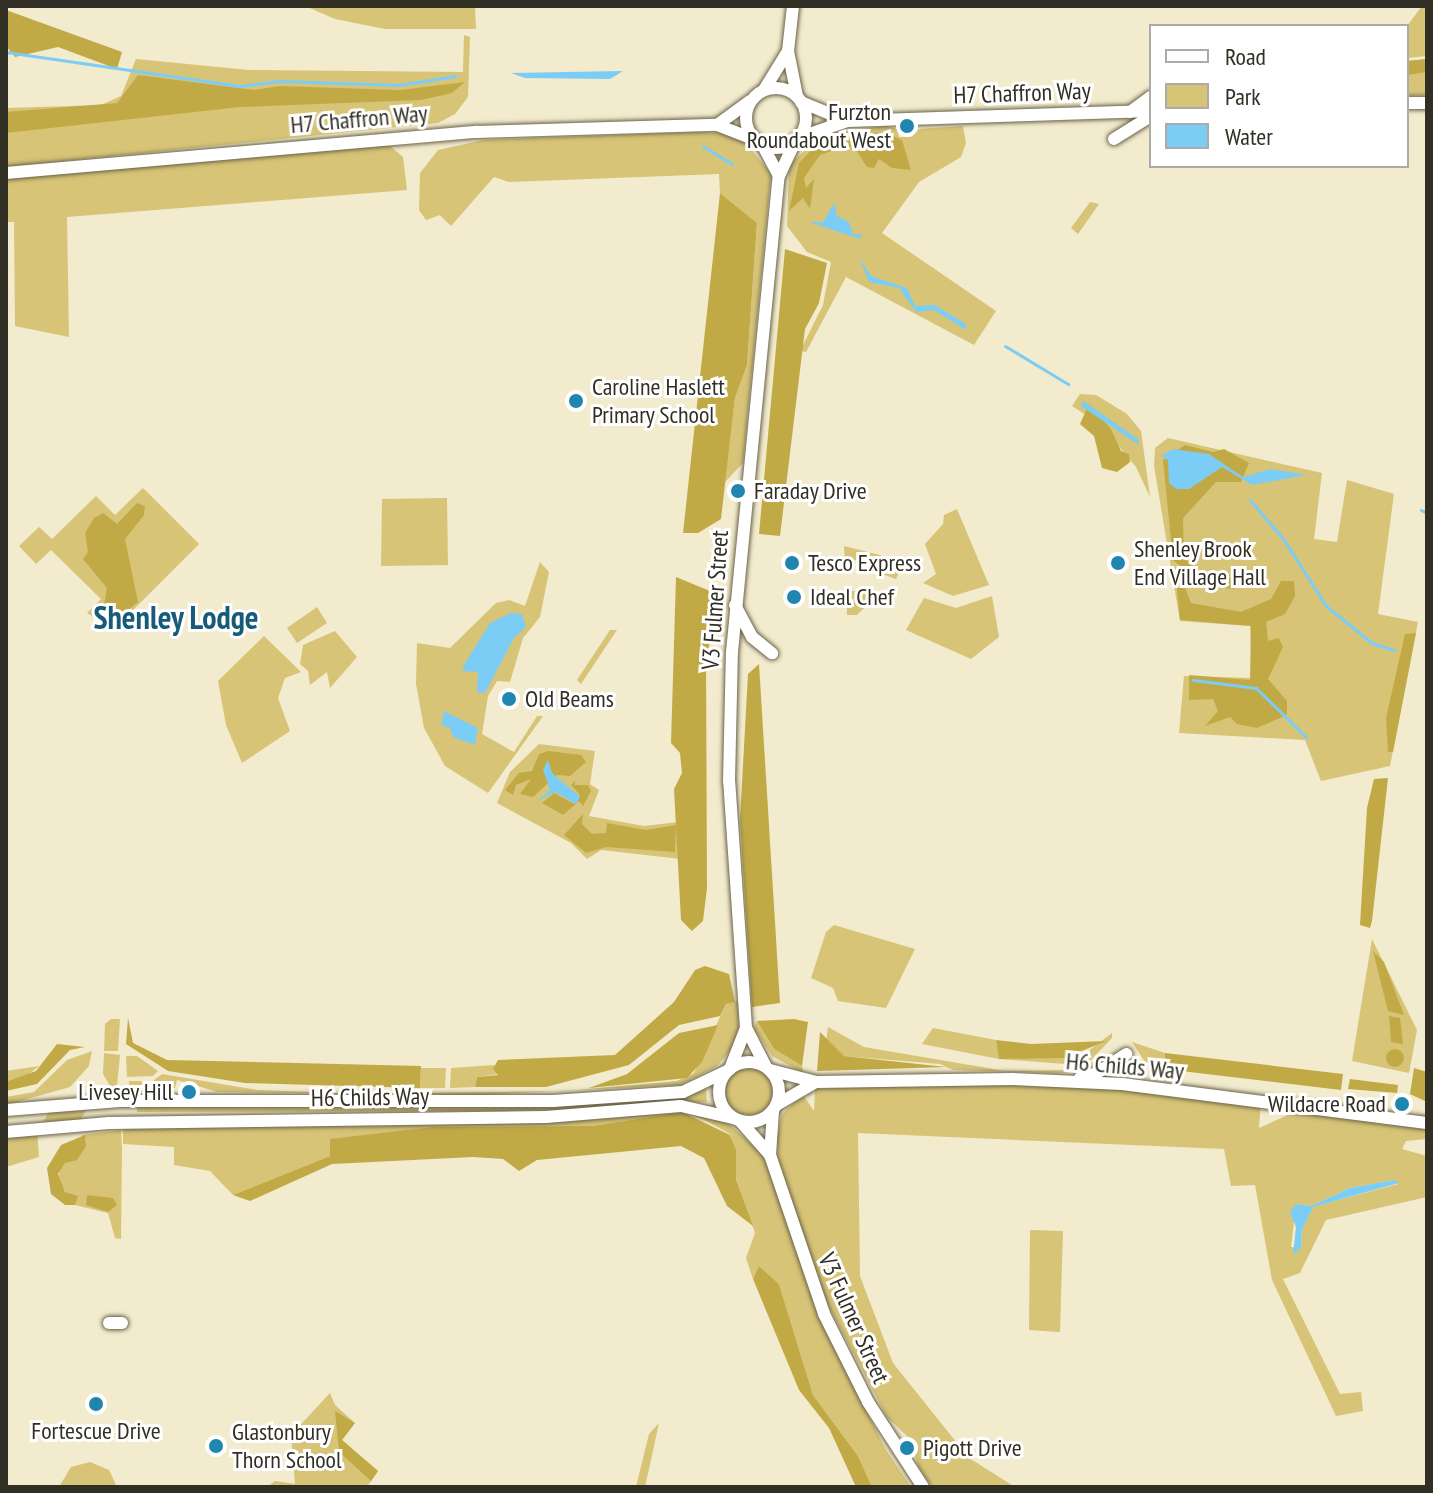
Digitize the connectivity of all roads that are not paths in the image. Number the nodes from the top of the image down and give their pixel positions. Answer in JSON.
{"nodes":[{"id":1,"x":793,"y":6,"type":"edge"},
{"id":2,"x":788,"y":51,"type":"junction"},
{"id":3,"x":764,"y":90,"type":"junction"},
{"id":4,"x":1149,"y":98,"type":"edge"},
{"id":5,"x":753,"y":99,"type":"junction"},
{"id":6,"x":799,"y":99,"type":"junction"},
{"id":7,"x":1130,"y":112,"type":"junction"},
{"id":8,"x":1149,"y":113,"type":"edge"},
{"id":9,"x":1149,"y":114,"type":"edge"},
{"id":10,"x":847,"y":121,"type":"junction"},
{"id":11,"x":717,"y":125,"type":"junction"},
{"id":12,"x":1114,"y":139,"type":"dead end"},
{"id":13,"x":796,"y":140,"type":"junction"},
{"id":14,"x":759,"y":142,"type":"junction"},
{"id":15,"x":6,"y":173,"type":"edge"},
{"id":16,"x":779,"y":176,"type":"junction"},
{"id":17,"x":735,"y":605,"type":"junction"},
{"id":18,"x":772,"y":653,"type":"dead end"},
{"id":19,"x":746,"y":1028,"type":"junction"},
{"id":20,"x":1126,"y":1054,"type":"dead end"},
{"id":21,"x":768,"y":1068,"type":"junction"},
{"id":22,"x":728,"y":1070,"type":"junction"},
{"id":23,"x":1065,"y":1081,"type":"junction"},
{"id":24,"x":816,"y":1082,"type":"junction"},
{"id":25,"x":776,"y":1108,"type":"junction"},
{"id":26,"x":6,"y":1110,"type":"edge"},
{"id":27,"x":737,"y":1120,"type":"junction"},
{"id":28,"x":1427,"y":1123,"type":"edge"},
{"id":29,"x":6,"y":1132,"type":"edge"},
{"id":30,"x":770,"y":1155,"type":"junction"},
{"id":31,"x":921,"y":1484,"type":"edge"}],
"edges":[{"from":1,"to":2,"type":"street"},
{"from":2,"to":3,"type":"street"},
{"from":2,"to":6,"type":"street"},
{"from":3,"to":5,"type":"street"},
{"from":3,"to":6,"type":"street"},
{"from":4,"to":7,"type":"street"},
{"from":5,"to":11,"type":"street"},
{"from":5,"to":14,"type":"street"},
{"from":6,"to":10,"type":"street","name":"H7 Chaffron Way"},
{"from":6,"to":13,"type":"street"},
{"from":7,"to":8,"type":"street","name":"H7 Chaffron Way"},
{"from":7,"to":10,"type":"street","name":"H7 Chaffron Way"},
{"from":9,"to":12,"type":"street"},
{"from":10,"to":13,"type":"street","name":"H7 Chaffron Way"},
{"from":11,"to":14,"type":"street","name":"H7 Chaffron Way"},
{"from":11,"to":15,"type":"street","name":"H7 Chaffron Way"},
{"from":13,"to":14,"type":"street"},
{"from":13,"to":16,"type":"street","name":"V3 Fulmer Street"},
{"from":14,"to":16,"type":"street"},
{"from":16,"to":17,"type":"street","name":"V3 Fulmer Street"},
{"from":17,"to":18,"type":"street"},
{"from":17,"to":19,"type":"street","name":"V3 Fulmer Street"},
{"from":19,"to":21,"type":"street","name":"V3 Fulmer Street"},
{"from":19,"to":22,"type":"street","name":"V3 Fulmer Street"},
{"from":20,"to":23,"type":"street"},
{"from":21,"to":22,"type":"street"},
{"from":21,"to":24,"type":"street","name":"H6 Childs Way"},
{"from":21,"to":25,"type":"street"},
{"from":22,"to":26,"type":"street","name":"H6 Childs Way"},
{"from":22,"to":27,"type":"street"},
{"from":23,"to":24,"type":"street","name":"H6 Childs Way"},
{"from":23,"to":28,"type":"street","name":"H6 Childs Way"},
{"from":24,"to":25,"type":"street","name":"H6 Childs Way"},
{"from":25,"to":27,"type":"street"},
{"from":25,"to":30,"type":"street","name":"V3 Fulmer Street"},
{"from":27,"to":29,"type":"street","name":"H6 Childs Way"},
{"from":27,"to":30,"type":"street","name":"V3 Fulmer Street"},
{"from":30,"to":31,"type":"street","name":"V3 Fulmer Street"}]}
